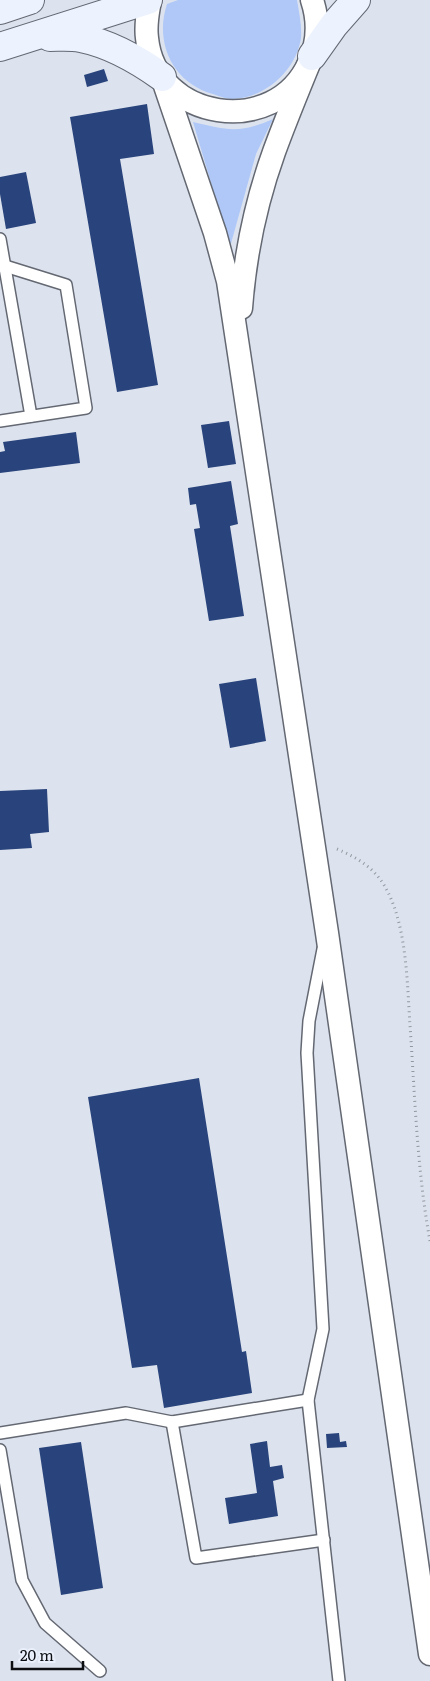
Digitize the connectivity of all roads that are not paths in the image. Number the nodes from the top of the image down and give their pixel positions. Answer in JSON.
{"nodes":[{"id":1,"x":30,"y":0,"type":"edge"},
{"id":2,"x":149,"y":0,"type":"edge"},
{"id":3,"x":312,"y":0,"type":"edge"},
{"id":4,"x":356,"y":0,"type":"edge"},
{"id":5,"x":0,"y":10,"type":"edge"},
{"id":6,"x":31,"y":36,"type":"junction"},
{"id":7,"x":0,"y":47,"type":"edge"},
{"id":8,"x":312,"y":56,"type":"junction"},
{"id":9,"x":162,"y":77,"type":"junction"},
{"id":10,"x":0,"y":239,"type":"edge"},
{"id":11,"x":3,"y":266,"type":"edge"},
{"id":12,"x":245,"y":392,"type":"junction"},
{"id":13,"x":31,"y":416,"type":"junction"},
{"id":14,"x":0,"y":421,"type":"edge"},
{"id":15,"x":327,"y":933,"type":"junction"},
{"id":16,"x":308,"y":1400,"type":"junction"},
{"id":17,"x":172,"y":1422,"type":"junction"},
{"id":18,"x":0,"y":1433,"type":"edge"},
{"id":19,"x":0,"y":1450,"type":"edge"},
{"id":20,"x":324,"y":1540,"type":"junction"},
{"id":21,"x":430,"y":1654,"type":"edge"},
{"id":22,"x":100,"y":1671,"type":"dead end"},
{"id":23,"x":339,"y":1681,"type":"edge"}],
"edges":[{"from":1,"to":5,"type":"main road"},
{"from":2,"to":6,"type":"main road"},
{"from":2,"to":9,"type":"street"},
{"from":3,"to":8,"type":"street"},
{"from":4,"to":8,"type":"main road"},
{"from":6,"to":7,"type":"main road"},
{"from":6,"to":9,"type":"main road"},
{"from":8,"to":9,"type":"street"},
{"from":8,"to":12,"type":"street"},
{"from":9,"to":12,"type":"street"},
{"from":10,"to":11,"type":"lane"},
{"from":11,"to":13,"type":"lane"},
{"from":11,"to":13,"type":"lane"},
{"from":12,"to":15,"type":"street"},
{"from":13,"to":14,"type":"lane"},
{"from":15,"to":16,"type":"lane"},
{"from":15,"to":21,"type":"street"},
{"from":16,"to":17,"type":"lane"},
{"from":16,"to":20,"type":"lane"},
{"from":17,"to":18,"type":"lane"},
{"from":17,"to":20,"type":"lane"},
{"from":19,"to":22,"type":"lane"},
{"from":20,"to":23,"type":"lane"}]}
